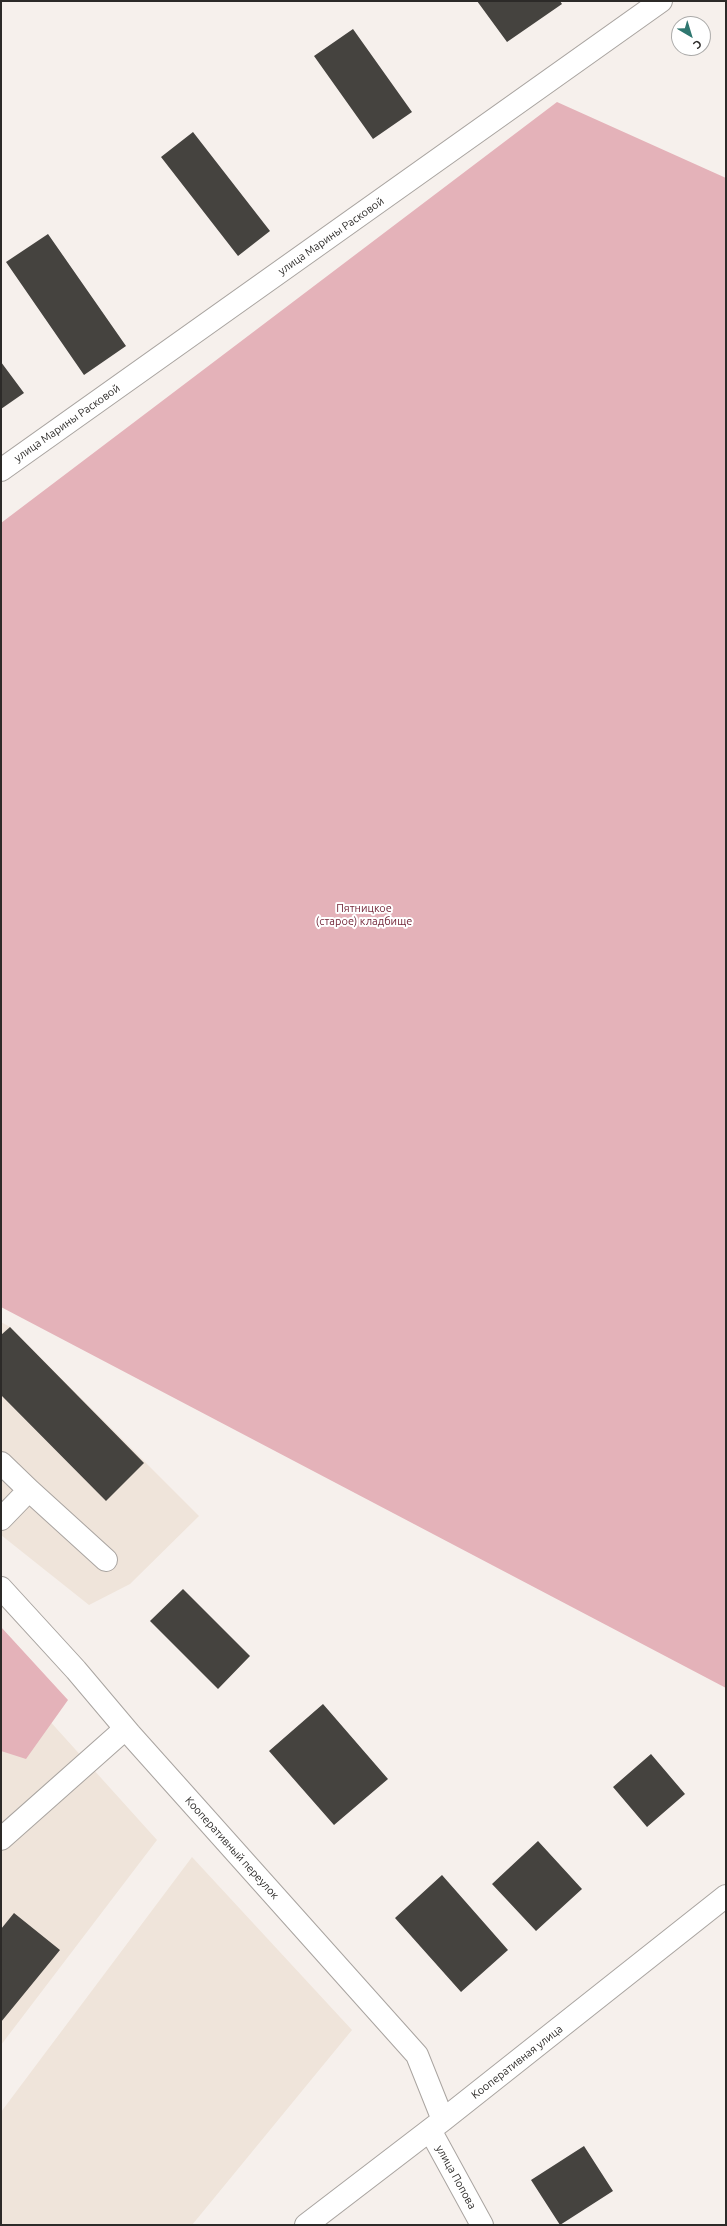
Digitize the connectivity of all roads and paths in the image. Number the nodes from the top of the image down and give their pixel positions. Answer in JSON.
{"nodes":[{"id":1,"x":661,"y":1,"type":"edge"},
{"id":2,"x":1,"y":470,"type":"edge"},
{"id":3,"x":1,"y":1463,"type":"edge"},
{"id":4,"x":29,"y":1490,"type":"junction"},
{"id":5,"x":1,"y":1519,"type":"edge"},
{"id":6,"x":106,"y":1560,"type":"dead end"},
{"id":7,"x":1,"y":1588,"type":"edge"},
{"id":8,"x":125,"y":1729,"type":"junction"},
{"id":9,"x":1,"y":1839,"type":"edge"},
{"id":10,"x":726,"y":1896,"type":"edge"},
{"id":11,"x":436,"y":2125,"type":"junction"},
{"id":12,"x":306,"y":2225,"type":"edge"},
{"id":13,"x":482,"y":2225,"type":"edge"}],
"edges":[{"from":1,"to":2,"type":"street","name":"улица Марины Расковой"},
{"from":3,"to":4,"type":"street"},
{"from":4,"to":5,"type":"street"},
{"from":4,"to":6,"type":"street"},
{"from":7,"to":8,"type":"street","name":"Кооперативный переулок"},
{"from":8,"to":9,"type":"street"},
{"from":8,"to":11,"type":"street","name":"Кооперативный переулок"},
{"from":10,"to":11,"type":"street","name":"Кооперативная улица"},
{"from":11,"to":12,"type":"street","name":"Кооперативная улица"},
{"from":11,"to":13,"type":"street","name":"улица Попова"}]}
